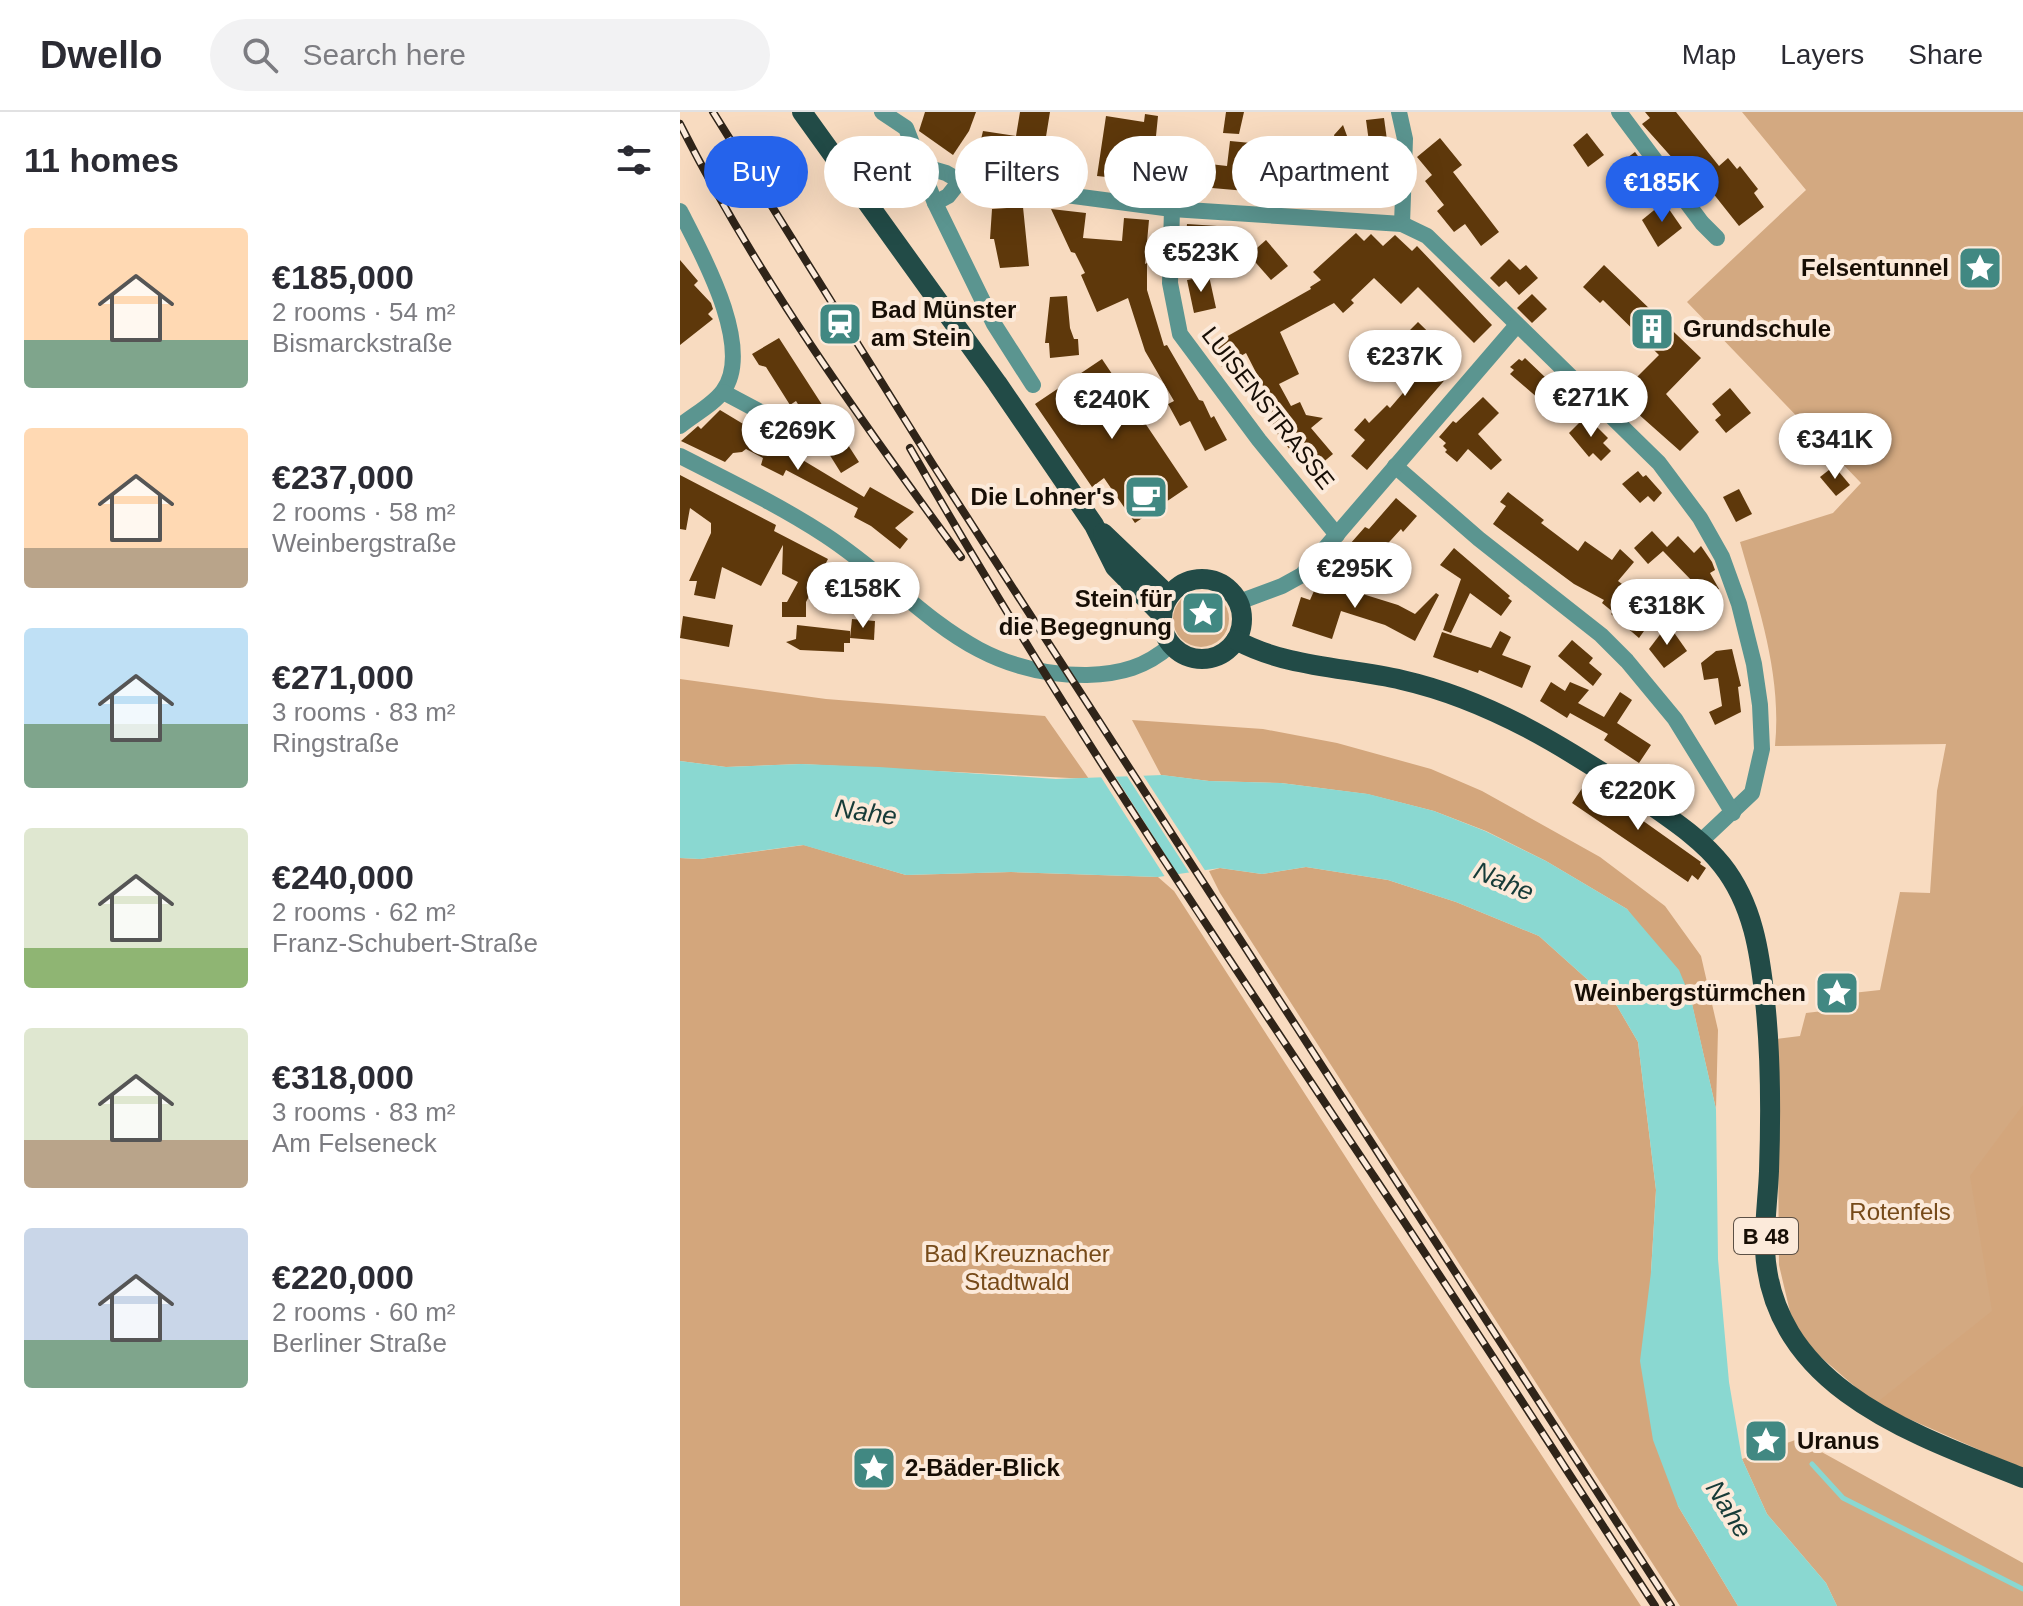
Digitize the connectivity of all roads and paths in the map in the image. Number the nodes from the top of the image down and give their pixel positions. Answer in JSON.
{"nodes":[{"id":1,"x":802,"y":112,"type":"edge"},
{"id":2,"x":882,"y":112,"type":"edge"},
{"id":3,"x":1399,"y":112,"type":"edge"},
{"id":4,"x":1619,"y":112,"type":"edge"},
{"id":5,"x":909,"y":136,"type":"edge"},
{"id":6,"x":955,"y":187,"type":"edge"},
{"id":7,"x":1088,"y":198,"type":"edge"},
{"id":8,"x":939,"y":201,"type":"edge"},
{"id":9,"x":937,"y":208,"type":"edge"},
{"id":10,"x":1172,"y":209,"type":"junction"},
{"id":11,"x":680,"y":211,"type":"edge"},
{"id":12,"x":1402,"y":224,"type":"junction"},
{"id":13,"x":1717,"y":238,"type":"dead end"},
{"id":14,"x":1517,"y":325,"type":"junction"},
{"id":15,"x":1033,"y":385,"type":"dead end"},
{"id":16,"x":723,"y":392,"type":"junction"},
{"id":17,"x":680,"y":426,"type":"edge"},
{"id":18,"x":787,"y":426,"type":"dead end"},
{"id":19,"x":680,"y":456,"type":"edge"},
{"id":20,"x":1395,"y":466,"type":"junction"},
{"id":21,"x":1337,"y":535,"type":"junction"},
{"id":22,"x":1239,"y":602,"type":"junction"},
{"id":23,"x":1166,"y":605,"type":"junction"},
{"id":24,"x":1236,"y":640,"type":"junction"},
{"id":25,"x":1171,"y":645,"type":"junction"},
{"id":26,"x":1733,"y":813,"type":"junction"},
{"id":27,"x":1700,"y":842,"type":"junction"},
{"id":28,"x":2023,"y":1478,"type":"edge"}],
"edges":[{"from":1,"to":23,"type":"main road"},
{"from":2,"to":5,"type":"street"},
{"from":3,"to":12,"type":"street"},
{"from":4,"to":13,"type":"street"},
{"from":6,"to":8,"type":"street"},
{"from":7,"to":10,"type":"street"},
{"from":9,"to":15,"type":"street"},
{"from":10,"to":12,"type":"street"},
{"from":10,"to":21,"type":"street","name":"LUISENSTRASSE"},
{"from":11,"to":16,"type":"street"},
{"from":12,"to":14,"type":"street"},
{"from":14,"to":20,"type":"street"},
{"from":14,"to":26,"type":"street"},
{"from":16,"to":17,"type":"street"},
{"from":16,"to":18,"type":"street"},
{"from":19,"to":25,"type":"street"},
{"from":20,"to":21,"type":"street"},
{"from":20,"to":26,"type":"street"},
{"from":21,"to":22,"type":"street"},
{"from":22,"to":23,"type":"main road"},
{"from":22,"to":24,"type":"main road"},
{"from":23,"to":25,"type":"main road"},
{"from":24,"to":25,"type":"main road"},
{"from":24,"to":27,"type":"main road","number":"B 48"},
{"from":26,"to":27,"type":"street"},
{"from":27,"to":28,"type":"main road","number":"B 48"}]}
